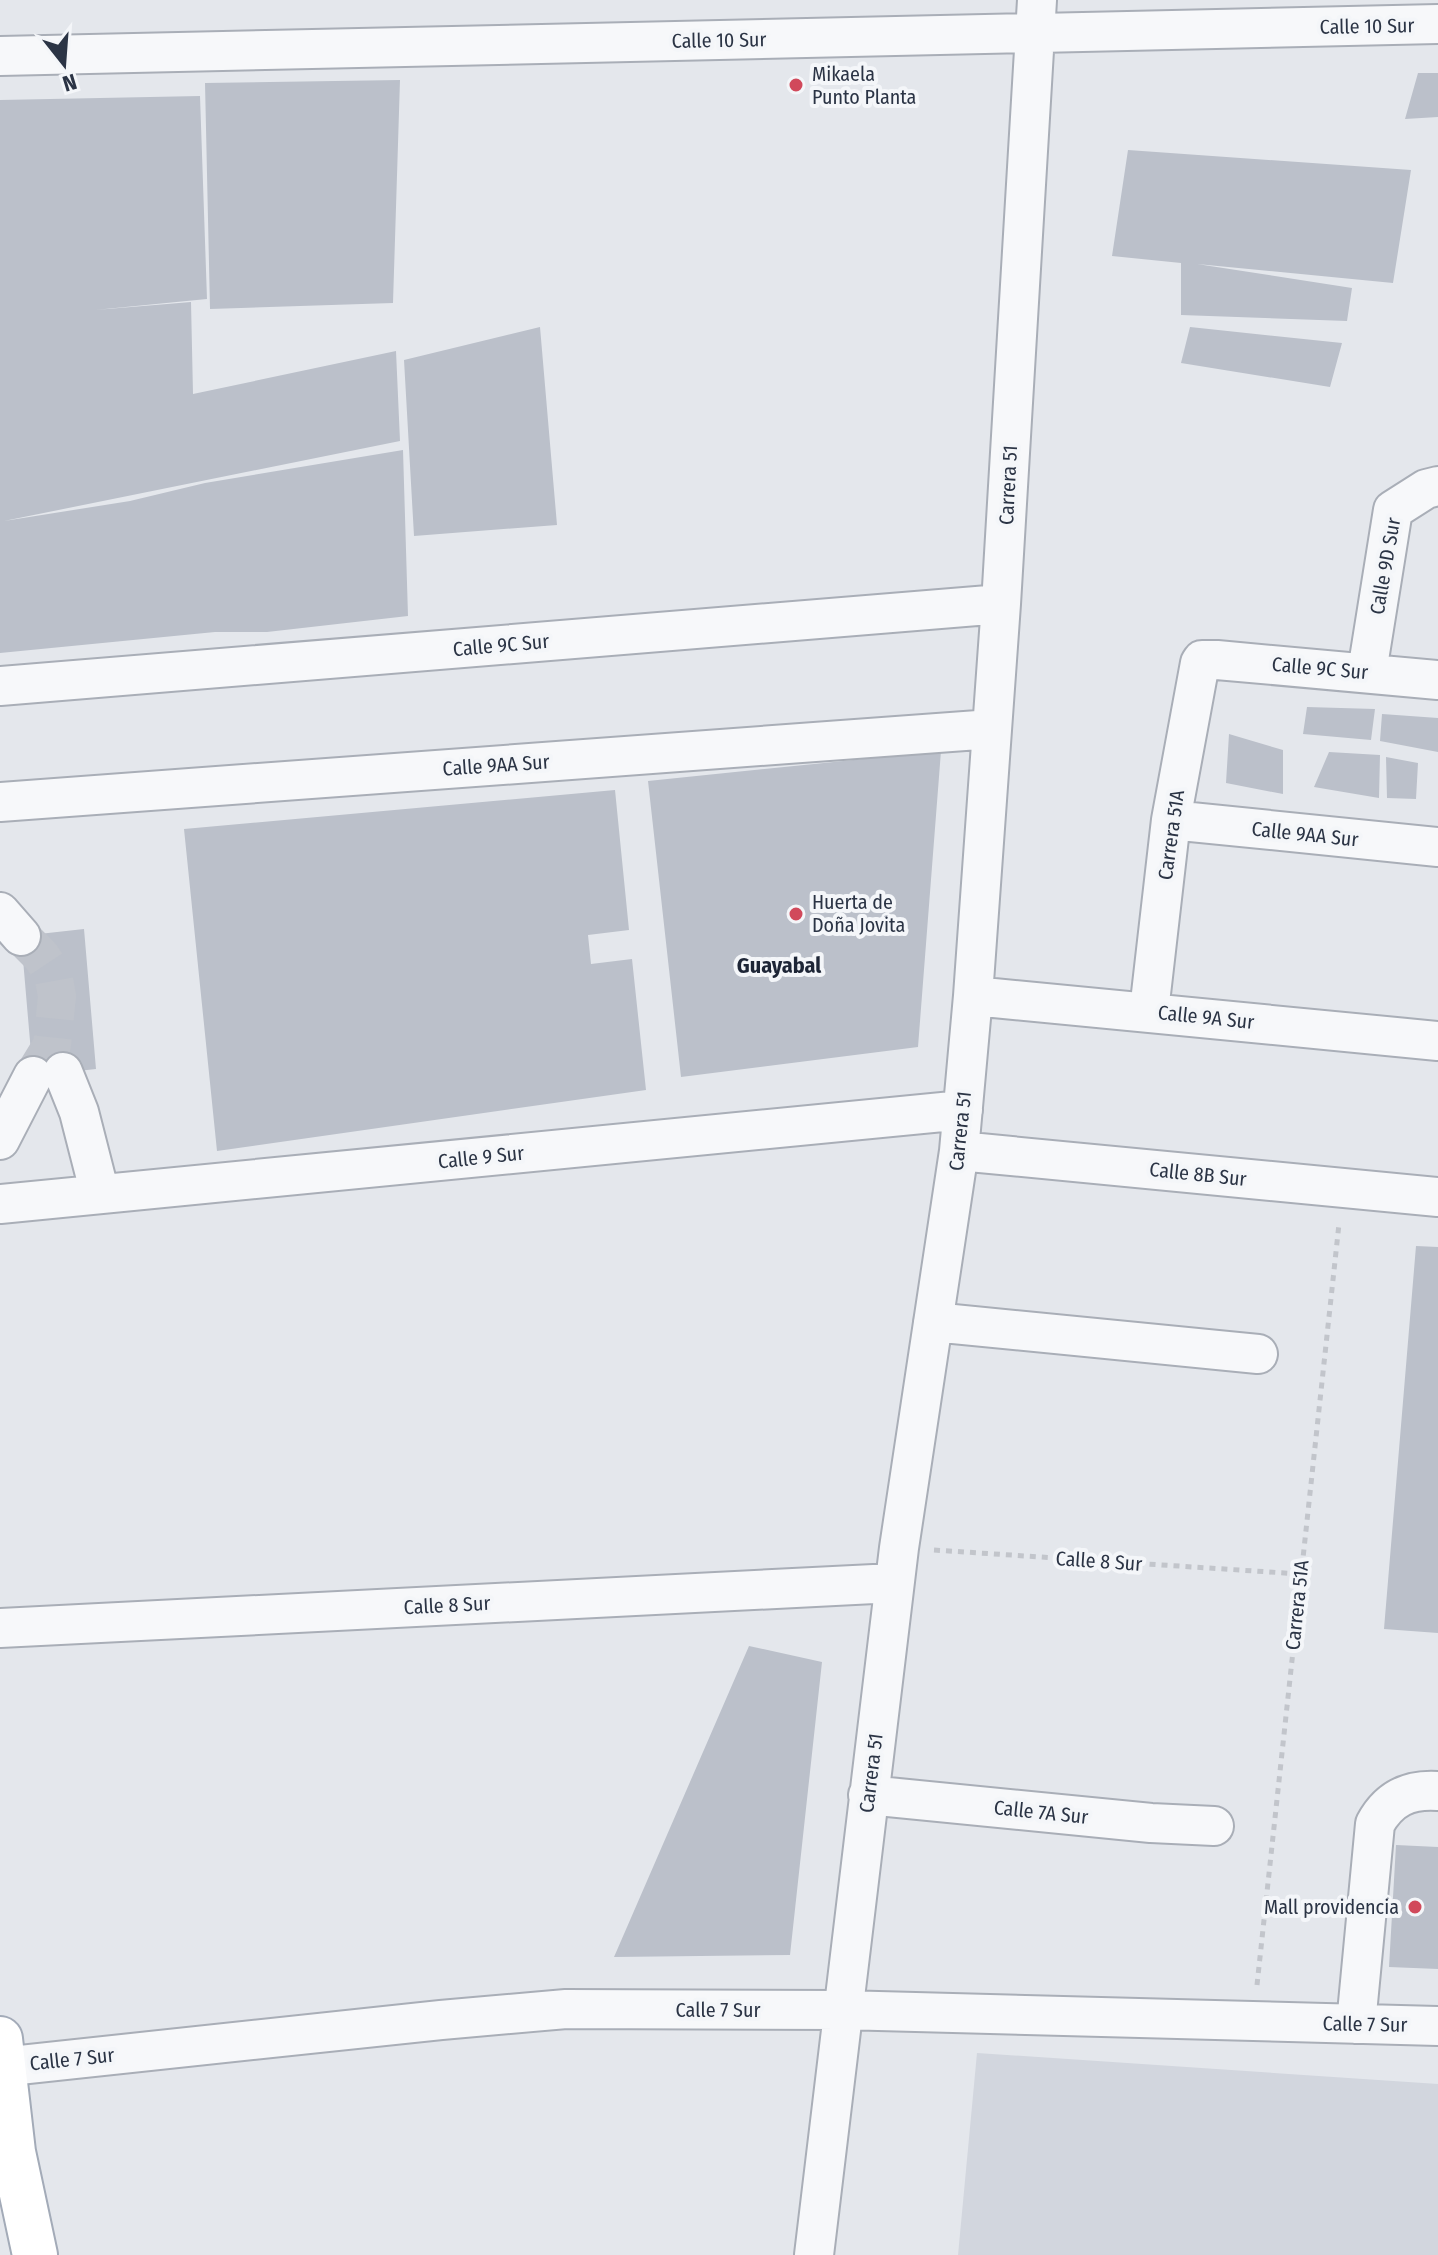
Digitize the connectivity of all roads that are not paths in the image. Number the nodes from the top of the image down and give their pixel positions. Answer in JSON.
{"nodes":[{"id":1,"x":1436,"y":16,"type":"edge"},
{"id":2,"x":1036,"y":17,"type":"edge"},
{"id":3,"x":0,"y":56,"type":"edge"},
{"id":4,"x":1438,"y":486,"type":"edge"},
{"id":5,"x":1001,"y":604,"type":"junction"},
{"id":6,"x":1202,"y":660,"type":"joint"},
{"id":7,"x":1367,"y":672,"type":"junction"},
{"id":8,"x":1438,"y":680,"type":"edge"},
{"id":9,"x":0,"y":686,"type":"edge"},
{"id":10,"x":992,"y":729,"type":"junction"},
{"id":11,"x":0,"y":802,"type":"edge"},
{"id":12,"x":1171,"y":820,"type":"junction"},
{"id":13,"x":1438,"y":847,"type":"edge"},
{"id":14,"x":973,"y":996,"type":"junction"},
{"id":15,"x":1149,"y":1011,"type":"junction"},
{"id":16,"x":1438,"y":1041,"type":"edge"},
{"id":17,"x":963,"y":1110,"type":"junction"},
{"id":18,"x":0,"y":1140,"type":"edge"},
{"id":19,"x":959,"y":1151,"type":"junction"},
{"id":20,"x":100,"y":1194,"type":"junction"},
{"id":21,"x":1438,"y":1197,"type":"edge"},
{"id":22,"x":0,"y":1204,"type":"edge"},
{"id":23,"x":933,"y":1322,"type":"junction"},
{"id":24,"x":1258,"y":1354,"type":"dead end"},
{"id":25,"x":896,"y":1565,"type":"junction"},
{"id":26,"x":0,"y":1628,"type":"edge"},
{"id":27,"x":1438,"y":1791,"type":"edge"},
{"id":28,"x":868,"y":1795,"type":"junction"},
{"id":29,"x":1214,"y":1826,"type":"dead end"},
{"id":30,"x":841,"y":2010,"type":"junction"},
{"id":31,"x":1356,"y":2024,"type":"junction"},
{"id":32,"x":1438,"y":2026,"type":"edge"},
{"id":33,"x":0,"y":2058,"type":"edge"},
{"id":34,"x":35,"y":2255,"type":"edge"},
{"id":35,"x":814,"y":2255,"type":"edge"}],
"edges":[{"from":1,"to":2,"type":"street","name":"Calle 10 Sur"},
{"from":2,"to":3,"type":"street","name":"Calle 10 Sur"},
{"from":2,"to":5,"type":"street","name":"Carrera 51"},
{"from":4,"to":7,"type":"street","name":"Calle 9D Sur"},
{"from":5,"to":9,"type":"street","name":"Calle 9C Sur"},
{"from":5,"to":10,"type":"street","name":"Carrera 51"},
{"from":6,"to":7,"type":"street","name":"Calle 9C Sur"},
{"from":6,"to":12,"type":"street","name":"Carrera 51A"},
{"from":7,"to":8,"type":"street","name":"Calle 9C Sur"},
{"from":10,"to":11,"type":"street","name":"Calle 9AA Sur"},
{"from":10,"to":14,"type":"street","name":"Carrera 51"},
{"from":12,"to":13,"type":"street","name":"Calle 9AA Sur"},
{"from":12,"to":15,"type":"street","name":"Carrera 51A"},
{"from":14,"to":15,"type":"street","name":"Calle 9A Sur"},
{"from":14,"to":17,"type":"street","name":"Carrera 51"},
{"from":15,"to":16,"type":"street","name":"Calle 9A Sur"},
{"from":17,"to":19,"type":"street","name":"Carrera 51"},
{"from":17,"to":20,"type":"street","name":"Calle 9 Sur"},
{"from":18,"to":20,"type":"street"},
{"from":19,"to":21,"type":"street","name":"Calle 8B Sur"},
{"from":19,"to":23,"type":"street","name":"Carrera 51"},
{"from":20,"to":22,"type":"street","name":"Calle 9 Sur"},
{"from":23,"to":24,"type":"street"},
{"from":23,"to":25,"type":"street","name":"Carrera 51"},
{"from":25,"to":26,"type":"street","name":"Calle 8 Sur"},
{"from":25,"to":28,"type":"street","name":"Carrera 51"},
{"from":27,"to":31,"type":"street"},
{"from":28,"to":29,"type":"street","name":"Calle 7A Sur"},
{"from":28,"to":30,"type":"street","name":"Carrera 51"},
{"from":30,"to":31,"type":"street","name":"Calle 7 Sur"},
{"from":30,"to":33,"type":"street","name":"Calle 7 Sur"},
{"from":30,"to":35,"type":"street","name":"Carrera 51"},
{"from":31,"to":32,"type":"street","name":"Calle 7 Sur"},
{"from":33,"to":34,"type":"main road"}]}
